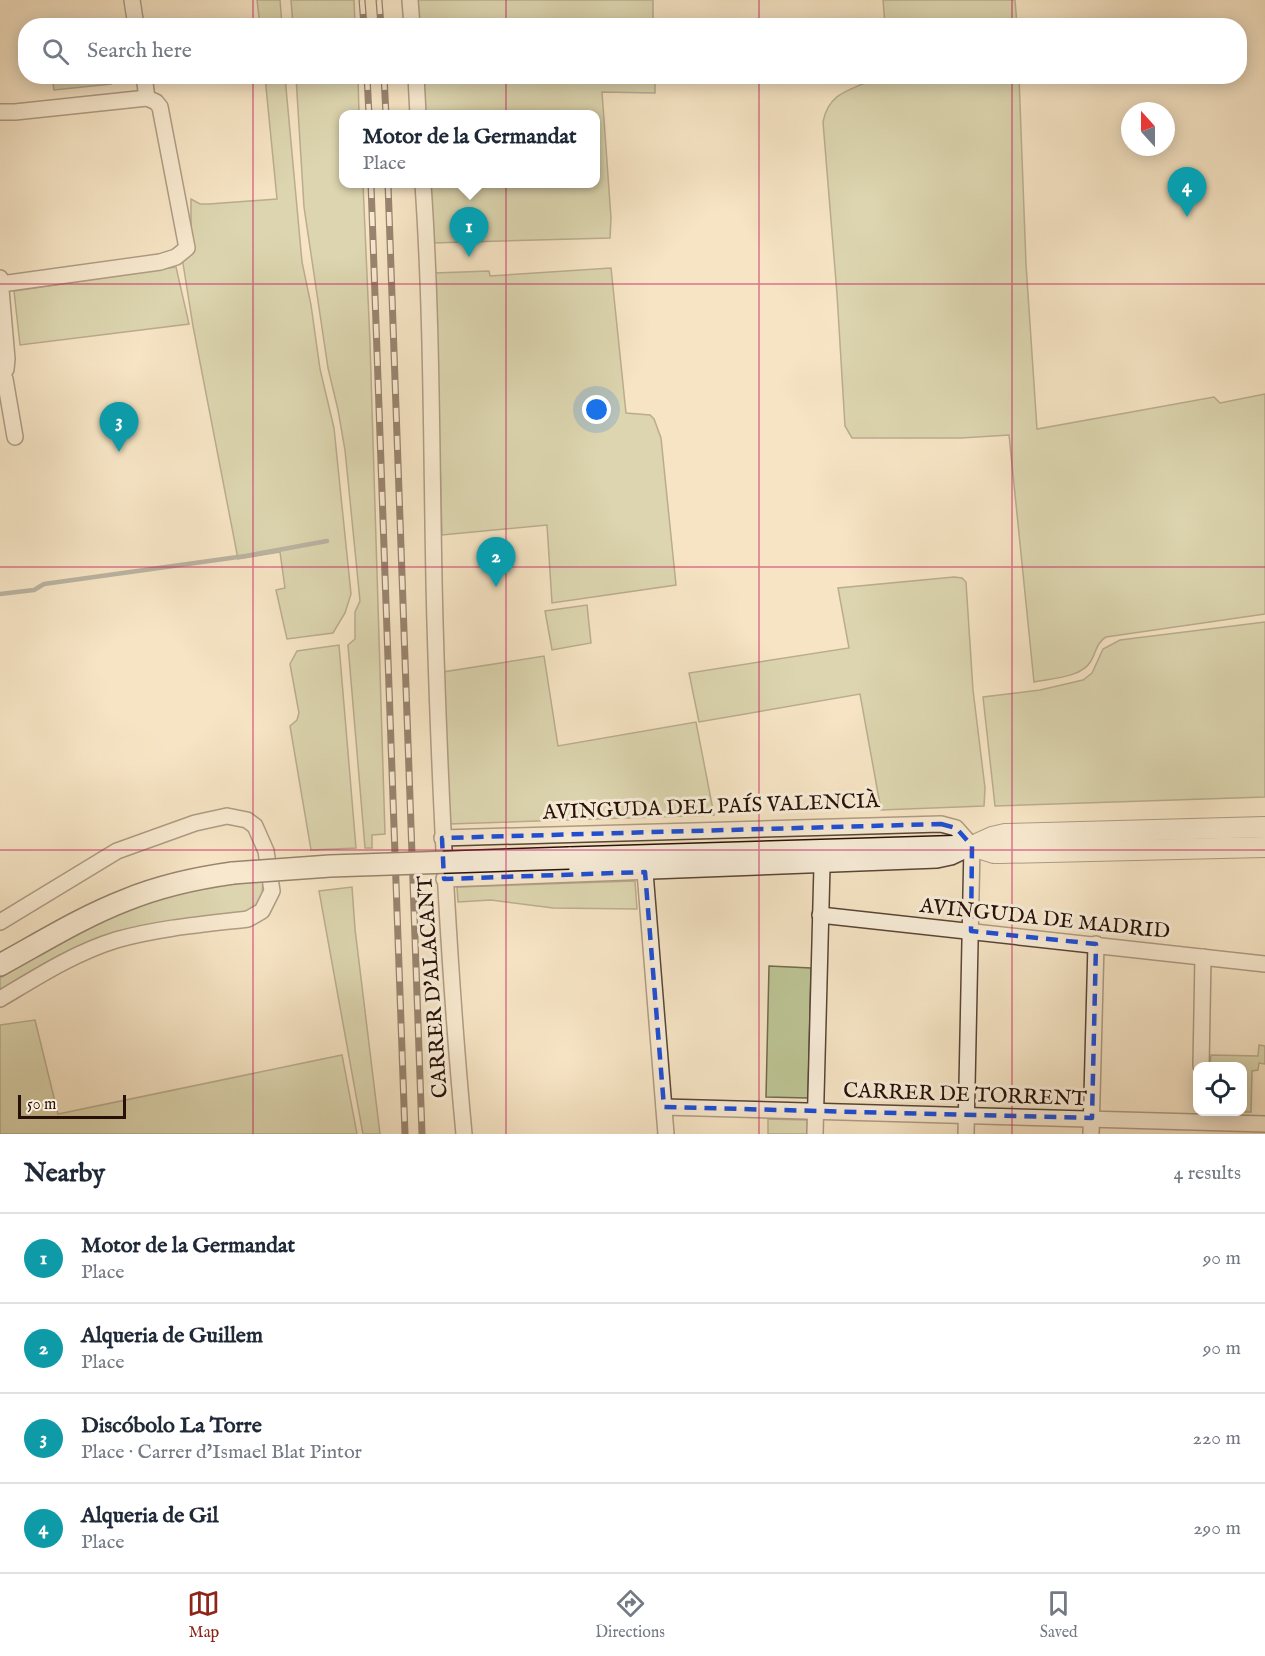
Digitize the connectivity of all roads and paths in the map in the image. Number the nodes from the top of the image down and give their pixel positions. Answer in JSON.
{"nodes":[{"id":1,"x":132,"y":0,"type":"edge"},
{"id":2,"x":410,"y":0,"type":"edge"},
{"id":3,"x":135,"y":18,"type":"edge"},
{"id":4,"x":411,"y":18,"type":"edge"},
{"id":5,"x":145,"y":84,"type":"edge"},
{"id":6,"x":416,"y":84,"type":"edge"},
{"id":7,"x":147,"y":98,"type":"junction"},
{"id":8,"x":418,"y":110,"type":"edge"},
{"id":9,"x":0,"y":112,"type":"edge"},
{"id":10,"x":423,"y":188,"type":"edge"},
{"id":11,"x":0,"y":278,"type":"edge"},
{"id":12,"x":1,"y":284,"type":"edge"},
{"id":13,"x":1,"y":378,"type":"edge"},
{"id":14,"x":15,"y":437,"type":"dead end"},
{"id":15,"x":1265,"y":827,"type":"edge"},
{"id":16,"x":442,"y":838,"type":"junction"},
{"id":17,"x":972,"y":846,"type":"junction"},
{"id":18,"x":1265,"y":847,"type":"edge"},
{"id":19,"x":822,"y":866,"type":"junction"},
{"id":20,"x":645,"y":872,"type":"junction"},
{"id":21,"x":444,"y":879,"type":"junction"},
{"id":22,"x":820,"y":915,"type":"junction"},
{"id":23,"x":0,"y":922,"type":"edge"},
{"id":24,"x":971,"y":931,"type":"junction"},
{"id":25,"x":1096,"y":944,"type":"junction"},
{"id":26,"x":1203,"y":957,"type":"junction"},
{"id":27,"x":1265,"y":964,"type":"edge"},
{"id":28,"x":0,"y":965,"type":"edge"},
{"id":29,"x":0,"y":999,"type":"edge"},
{"id":30,"x":1201,"y":1062,"type":"edge"},
{"id":31,"x":664,"y":1107,"type":"junction"},
{"id":32,"x":816,"y":1111,"type":"junction"},
{"id":33,"x":967,"y":1116,"type":"junction"},
{"id":34,"x":1200,"y":1123,"type":"edge"},
{"id":35,"x":1265,"y":1124,"type":"edge"},
{"id":36,"x":1091,"y":1126,"type":"edge"},
{"id":37,"x":464,"y":1134,"type":"edge"},
{"id":38,"x":666,"y":1134,"type":"edge"},
{"id":39,"x":815,"y":1134,"type":"edge"},
{"id":40,"x":966,"y":1134,"type":"edge"}],
"edges":[{"from":1,"to":3,"type":"street"},
{"from":2,"to":4,"type":"street"},
{"from":5,"to":7,"type":"street"},
{"from":6,"to":8,"type":"street"},
{"from":7,"to":9,"type":"street"},
{"from":7,"to":12,"type":"street"},
{"from":10,"to":16,"type":"street","name":"CARRER D'ALACANT"},
{"from":11,"to":12,"type":"street"},
{"from":12,"to":13,"type":"street"},
{"from":13,"to":14,"type":"street"},
{"from":15,"to":17,"type":"street"},
{"from":16,"to":17,"type":"street","name":"AVINGUDA DEL PAÍS VALENCIÀ"},
{"from":16,"to":21,"type":"street","name":"CARRER D'ALACANT"},
{"from":17,"to":18,"type":"street","name":"AVINGUDA DEL PAÍS VALENCIÀ"},
{"from":17,"to":19,"type":"street"},
{"from":17,"to":24,"type":"street"},
{"from":17,"to":28,"type":"main road","bridge":true},
{"from":19,"to":20,"type":"street"},
{"from":19,"to":22,"type":"street"},
{"from":20,"to":21,"type":"street"},
{"from":20,"to":31,"type":"street"},
{"from":21,"to":37,"type":"street","name":"CARRER D'ALACANT"},
{"from":22,"to":24,"type":"street","name":"AVINGUDA DE MADRID"},
{"from":22,"to":32,"type":"street"},
{"from":23,"to":29,"type":"street"},
{"from":24,"to":25,"type":"street","name":"AVINGUDA DE MADRID"},
{"from":24,"to":33,"type":"street"},
{"from":25,"to":26,"type":"street","name":"AVINGUDA DE MADRID"},
{"from":25,"to":36,"type":"street"},
{"from":26,"to":27,"type":"street","name":"AVINGUDA DE MADRID"},
{"from":26,"to":30,"type":"street"},
{"from":31,"to":32,"type":"street","name":"CARRER DE TORRENT"},
{"from":31,"to":38,"type":"street"},
{"from":32,"to":33,"type":"street","name":"CARRER DE TORRENT"},
{"from":32,"to":39,"type":"street"},
{"from":33,"to":36,"type":"street","name":"CARRER DE TORRENT"},
{"from":33,"to":40,"type":"street"},
{"from":34,"to":35,"type":"street","name":"CARRER DE TORRENT"},
{"from":34,"to":36,"type":"street","name":"CARRER DE TORRENT"}]}
